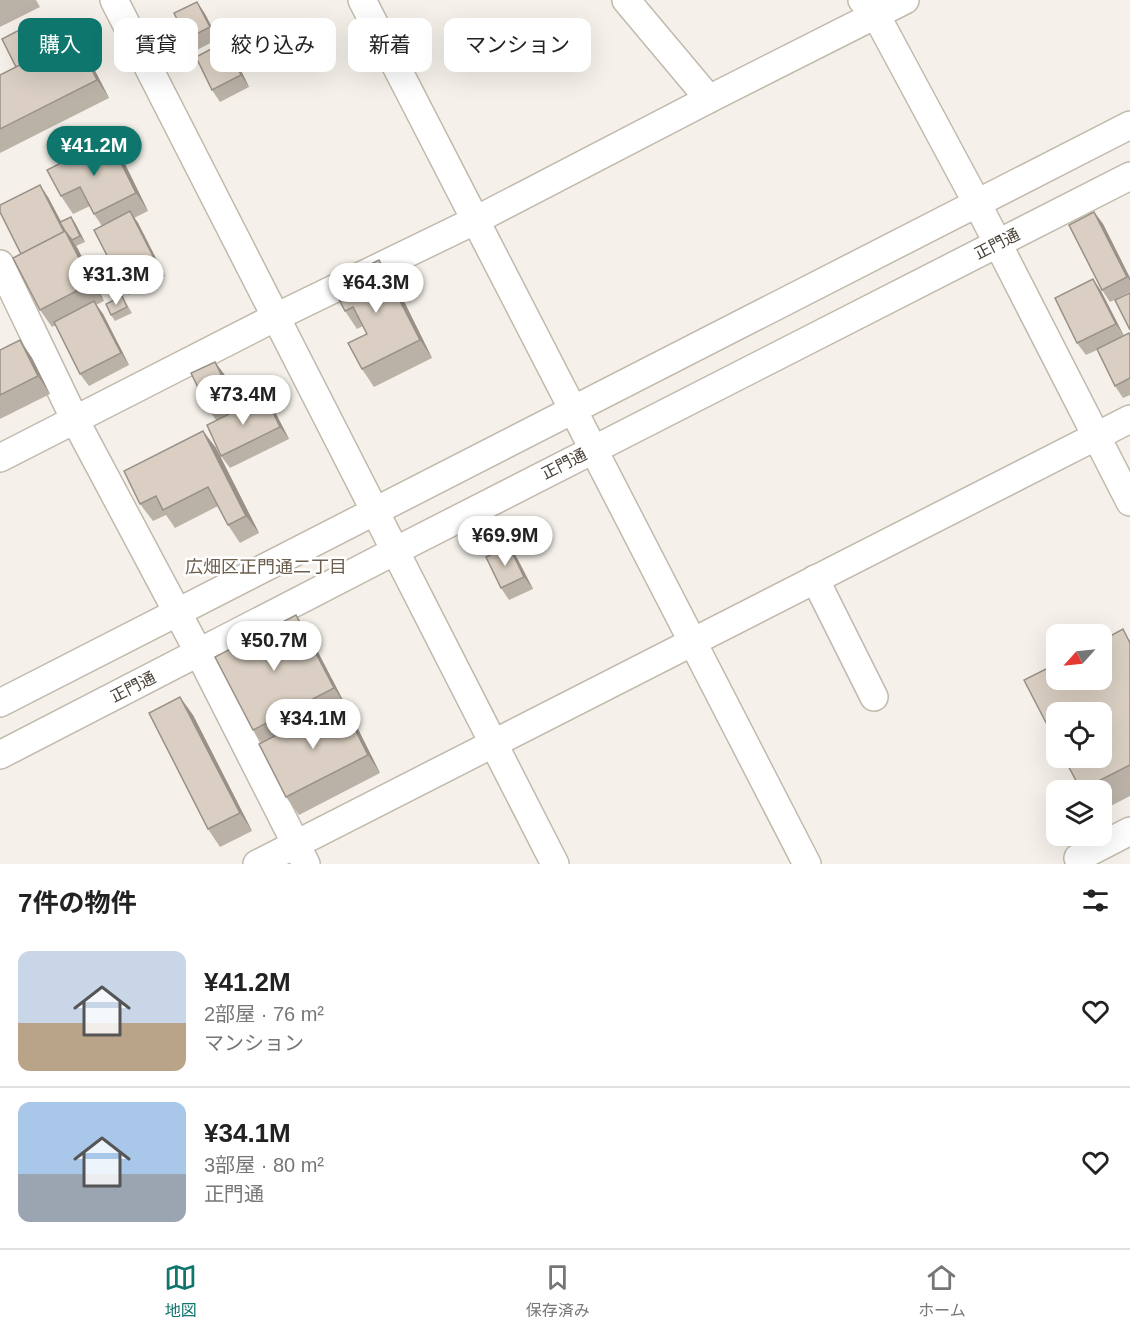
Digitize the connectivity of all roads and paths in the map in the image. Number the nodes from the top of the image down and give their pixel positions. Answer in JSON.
{"nodes":[{"id":1,"x":114,"y":0,"type":"edge"},
{"id":2,"x":362,"y":0,"type":"edge"},
{"id":3,"x":626,"y":0,"type":"edge"},
{"id":4,"x":905,"y":0,"type":"edge"},
{"id":5,"x":869,"y":7,"type":"edge"},
{"id":6,"x":709,"y":99,"type":"junction"},
{"id":7,"x":1130,"y":125,"type":"edge"},
{"id":8,"x":1130,"y":176,"type":"edge"},
{"id":9,"x":977,"y":203,"type":"junction"},
{"id":10,"x":474,"y":221,"type":"junction"},
{"id":11,"x":998,"y":243,"type":"junction"},
{"id":12,"x":0,"y":264,"type":"edge"},
{"id":13,"x":276,"y":317,"type":"junction"},
{"id":14,"x":574,"y":409,"type":"junction"},
{"id":15,"x":75,"y":420,"type":"junction"},
{"id":16,"x":1130,"y":420,"type":"edge"},
{"id":17,"x":1097,"y":437,"type":"junction"},
{"id":18,"x":594,"y":449,"type":"junction"},
{"id":19,"x":0,"y":458,"type":"edge"},
{"id":20,"x":1130,"y":502,"type":"edge"},
{"id":21,"x":375,"y":511,"type":"junction"},
{"id":22,"x":395,"y":550,"type":"junction"},
{"id":23,"x":815,"y":579,"type":"junction"},
{"id":24,"x":177,"y":612,"type":"junction"},
{"id":25,"x":692,"y":642,"type":"junction"},
{"id":26,"x":199,"y":653,"type":"junction"},
{"id":27,"x":873,"y":697,"type":"dead end"},
{"id":28,"x":0,"y":703,"type":"edge"},
{"id":29,"x":493,"y":743,"type":"junction"},
{"id":30,"x":0,"y":754,"type":"edge"},
{"id":31,"x":1130,"y":831,"type":"edge"},
{"id":32,"x":301,"y":854,"type":"edge"},
{"id":33,"x":1078,"y":858,"type":"dead end"},
{"id":34,"x":257,"y":864,"type":"edge"},
{"id":35,"x":555,"y":864,"type":"edge"},
{"id":36,"x":807,"y":864,"type":"edge"}],
"edges":[{"from":1,"to":13,"type":"street"},
{"from":2,"to":10,"type":"street"},
{"from":3,"to":6,"type":"street"},
{"from":4,"to":5,"type":"street"},
{"from":5,"to":6,"type":"street"},
{"from":5,"to":9,"type":"street"},
{"from":6,"to":10,"type":"street"},
{"from":7,"to":9,"type":"street"},
{"from":8,"to":11,"type":"street","name":"正門通"},
{"from":9,"to":11,"type":"street"},
{"from":9,"to":14,"type":"street"},
{"from":10,"to":13,"type":"street"},
{"from":10,"to":14,"type":"street"},
{"from":11,"to":17,"type":"street"},
{"from":11,"to":18,"type":"street","name":"正門通"},
{"from":12,"to":15,"type":"street"},
{"from":13,"to":15,"type":"street"},
{"from":13,"to":21,"type":"street"},
{"from":14,"to":18,"type":"street"},
{"from":14,"to":21,"type":"street"},
{"from":15,"to":19,"type":"street"},
{"from":15,"to":24,"type":"street"},
{"from":16,"to":17,"type":"street"},
{"from":17,"to":20,"type":"street"},
{"from":17,"to":23,"type":"street"},
{"from":18,"to":22,"type":"street","name":"正門通"},
{"from":18,"to":25,"type":"street"},
{"from":21,"to":22,"type":"street"},
{"from":21,"to":24,"type":"street"},
{"from":22,"to":26,"type":"street","name":"正門通"},
{"from":22,"to":29,"type":"street"},
{"from":23,"to":25,"type":"street"},
{"from":23,"to":27,"type":"street"},
{"from":24,"to":26,"type":"street"},
{"from":24,"to":28,"type":"street"},
{"from":25,"to":29,"type":"street"},
{"from":25,"to":36,"type":"street"},
{"from":26,"to":30,"type":"street","name":"正門通"},
{"from":26,"to":32,"type":"street"},
{"from":29,"to":32,"type":"street"},
{"from":29,"to":35,"type":"street"},
{"from":31,"to":33,"type":"street"},
{"from":32,"to":34,"type":"street"}]}
